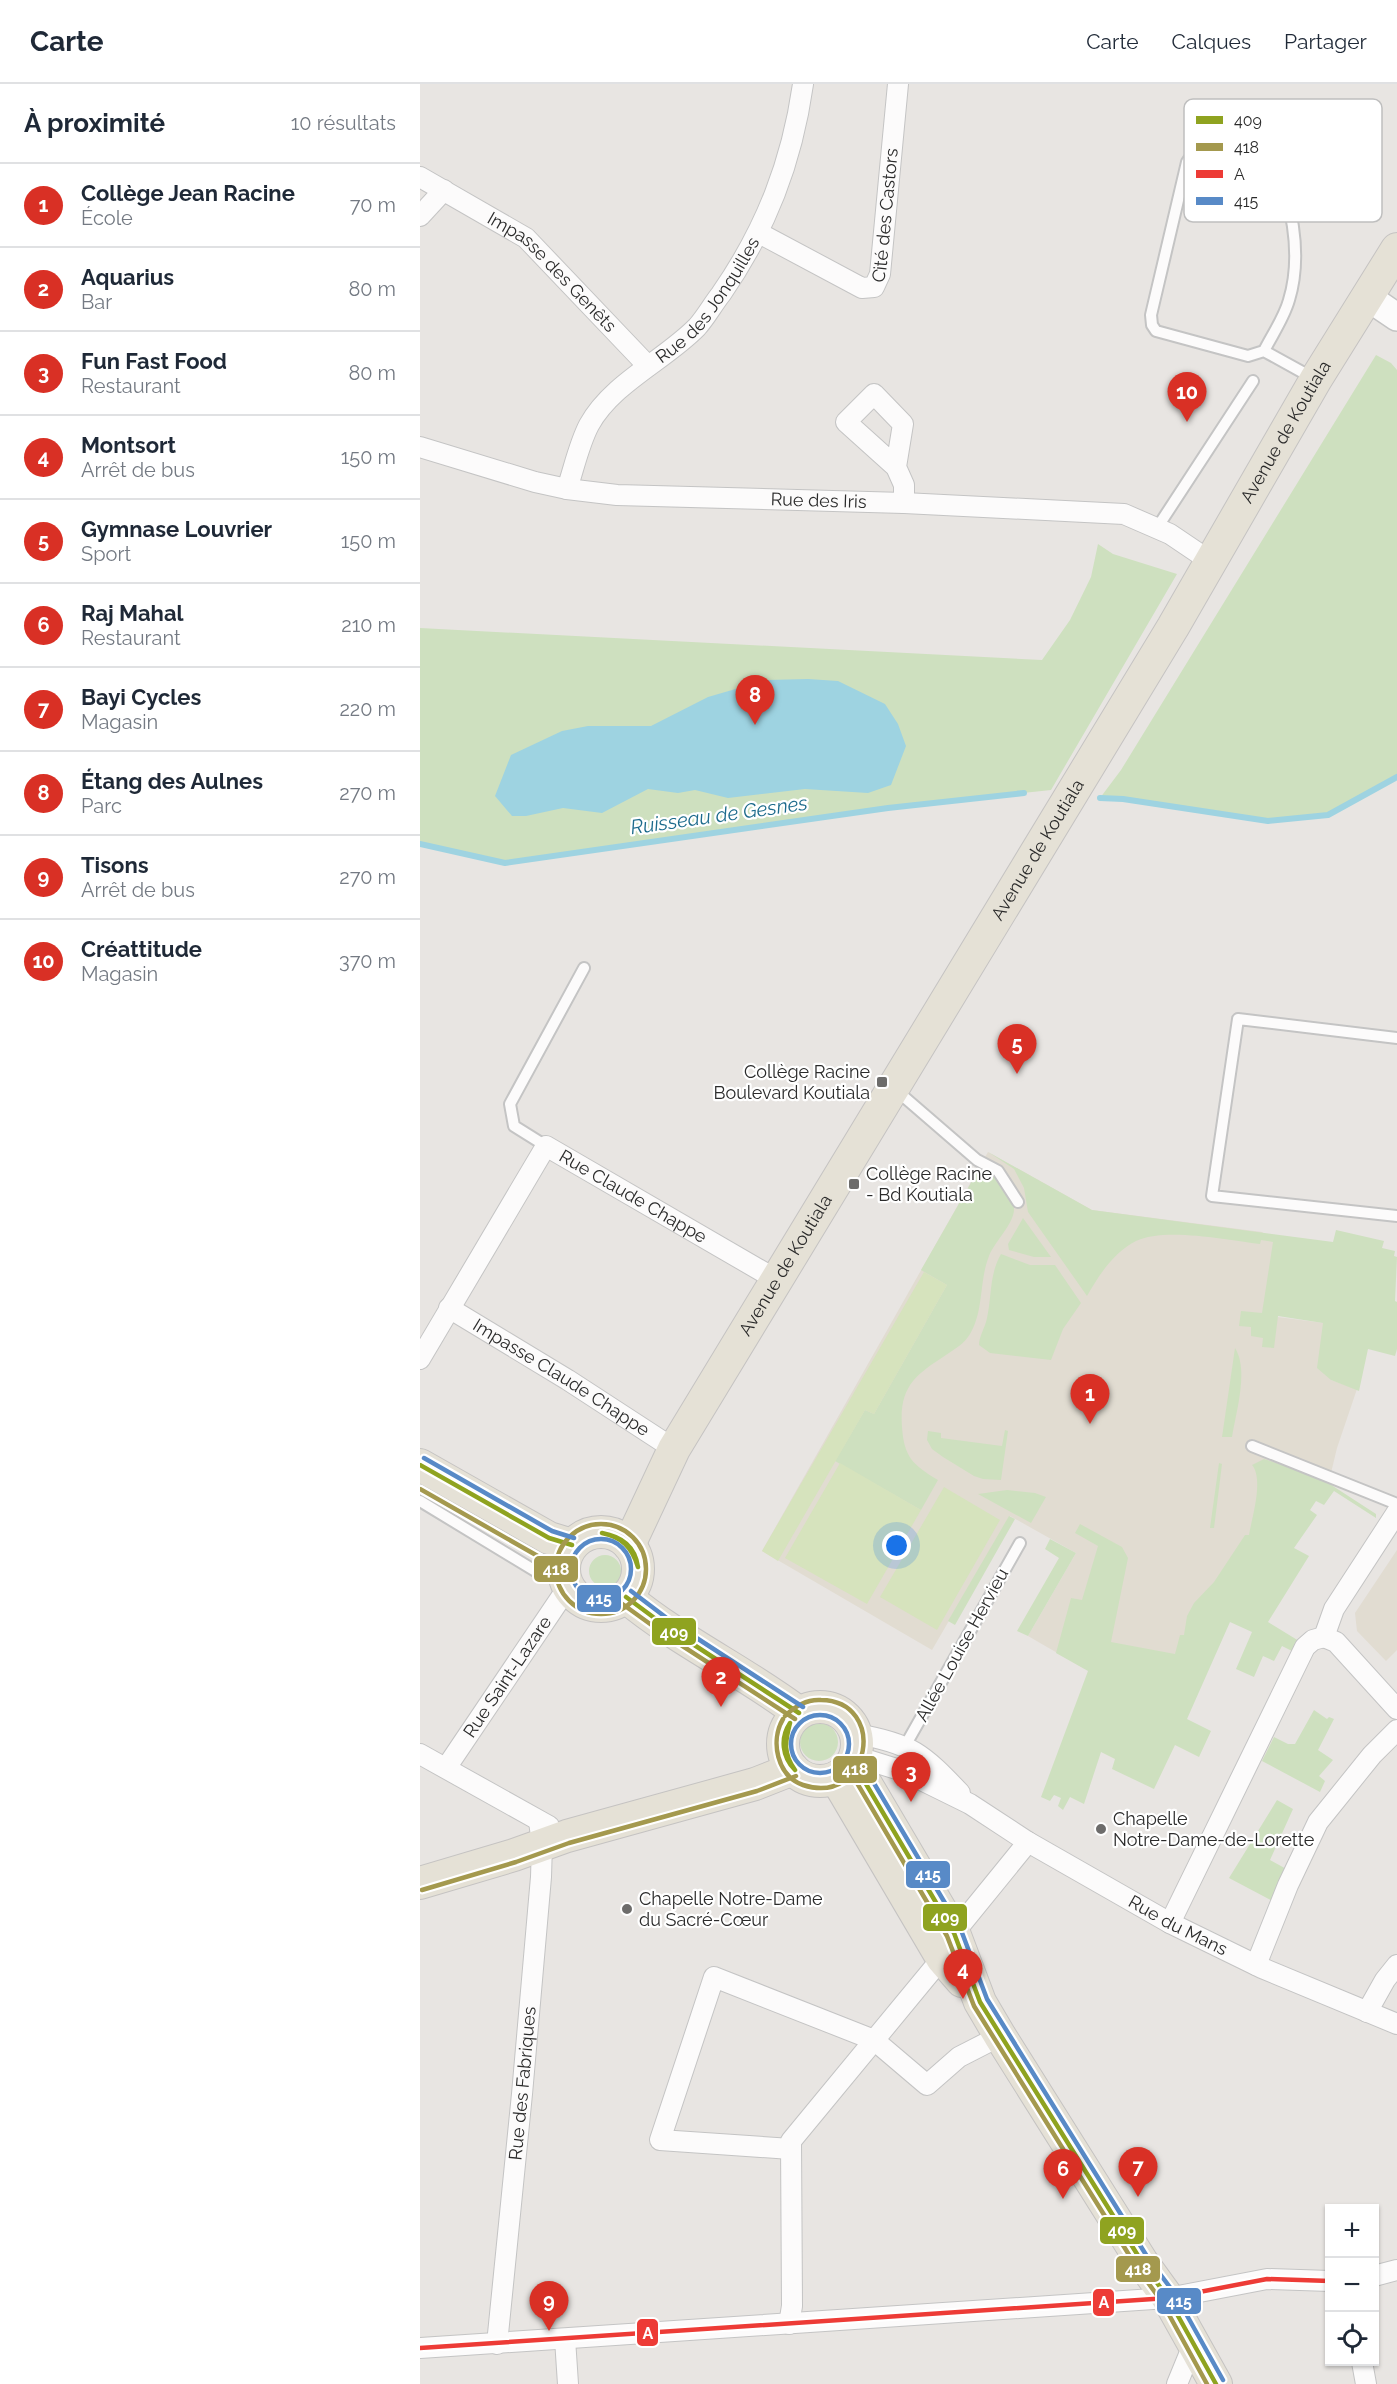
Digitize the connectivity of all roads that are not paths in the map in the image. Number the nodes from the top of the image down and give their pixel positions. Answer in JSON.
{"nodes":[{"id":1,"x":803,"y":84,"type":"edge"},
{"id":2,"x":898,"y":84,"type":"edge"},
{"id":3,"x":1184,"y":175,"type":"edge"},
{"id":4,"x":420,"y":177,"type":"edge"},
{"id":5,"x":444,"y":190,"type":"junction"},
{"id":6,"x":420,"y":216,"type":"edge"},
{"id":7,"x":1292,"y":222,"type":"edge"},
{"id":8,"x":759,"y":233,"type":"junction"},
{"id":9,"x":1397,"y":249,"type":"edge"},
{"id":10,"x":1366,"y":296,"type":"junction"},
{"id":11,"x":1397,"y":316,"type":"edge"},
{"id":12,"x":1264,"y":351,"type":"junction"},
{"id":13,"x":648,"y":366,"type":"junction"},
{"id":14,"x":1316,"y":379,"type":"junction"},
{"id":15,"x":1253,"y":381,"type":"dead end"},
{"id":16,"x":420,"y":447,"type":"edge"},
{"id":17,"x":896,"y":467,"type":"dead end"},
{"id":18,"x":567,"y":489,"type":"junction"},
{"id":19,"x":904,"y":503,"type":"junction"},
{"id":20,"x":1157,"y":528,"type":"junction"},
{"id":21,"x":1210,"y":561,"type":"junction"},
{"id":22,"x":584,"y":968,"type":"dead end"},
{"id":23,"x":1397,"y":1038,"type":"edge"},
{"id":24,"x":892,"y":1087,"type":"junction"},
{"id":25,"x":546,"y":1146,"type":"junction"},
{"id":26,"x":1018,"y":1202,"type":"dead end"},
{"id":27,"x":1397,"y":1216,"type":"edge"},
{"id":28,"x":777,"y":1280,"type":"junction"},
{"id":29,"x":449,"y":1308,"type":"junction"},
{"id":30,"x":420,"y":1359,"type":"edge"},
{"id":31,"x":1252,"y":1446,"type":"dead end"},
{"id":32,"x":674,"y":1449,"type":"junction"},
{"id":33,"x":420,"y":1465,"type":"edge"},
{"id":34,"x":420,"y":1480,"type":"edge"},
{"id":35,"x":420,"y":1501,"type":"edge"},
{"id":36,"x":1397,"y":1504,"type":"edge"},
{"id":37,"x":1397,"y":1512,"type":"edge"},
{"id":38,"x":616,"y":1538,"type":"junction"},
{"id":39,"x":1020,"y":1543,"type":"dead end"},
{"id":40,"x":567,"y":1568,"type":"junction"},
{"id":41,"x":626,"y":1597,"type":"junction"},
{"id":42,"x":1324,"y":1637,"type":"junction"},
{"id":43,"x":1397,"y":1709,"type":"edge"},
{"id":44,"x":799,"y":1713,"type":"junction"},
{"id":45,"x":1397,"y":1730,"type":"edge"},
{"id":46,"x":905,"y":1746,"type":"junction"},
{"id":47,"x":420,"y":1754,"type":"edge"},
{"id":48,"x":850,"y":1757,"type":"junction"},
{"id":49,"x":446,"y":1768,"type":"junction"},
{"id":50,"x":793,"y":1769,"type":"junction"},
{"id":51,"x":970,"y":1804,"type":"junction"},
{"id":52,"x":549,"y":1834,"type":"junction"},
{"id":53,"x":1028,"y":1842,"type":"junction"},
{"id":54,"x":420,"y":1883,"type":"edge"},
{"id":55,"x":1170,"y":1923,"type":"junction"},
{"id":56,"x":948,"y":1946,"type":"junction"},
{"id":57,"x":1256,"y":1965,"type":"junction"},
{"id":58,"x":1397,"y":1965,"type":"edge"},
{"id":59,"x":1367,"y":2012,"type":"junction"},
{"id":60,"x":1397,"y":2024,"type":"edge"},
{"id":61,"x":1000,"y":2036,"type":"junction"},
{"id":62,"x":874,"y":2040,"type":"junction"},
{"id":63,"x":791,"y":2149,"type":"junction"},
{"id":64,"x":1397,"y":2270,"type":"edge"},
{"id":65,"x":1379,"y":2275,"type":"edge"},
{"id":66,"x":1325,"y":2281,"type":"edge"},
{"id":67,"x":1168,"y":2298,"type":"junction"},
{"id":68,"x":789,"y":2324,"type":"junction"},
{"id":69,"x":565,"y":2339,"type":"junction"},
{"id":70,"x":497,"y":2344,"type":"junction"},
{"id":71,"x":1193,"y":2345,"type":"junction"},
{"id":72,"x":420,"y":2348,"type":"edge"},
{"id":73,"x":1363,"y":2366,"type":"edge"},
{"id":74,"x":568,"y":2384,"type":"edge"},
{"id":75,"x":1177,"y":2384,"type":"edge"},
{"id":76,"x":1216,"y":2384,"type":"edge"},
{"id":77,"x":1366,"y":2384,"type":"edge"}],
"edges":[{"from":1,"to":8,"type":"street","name":"Rue des Jonquilles"},
{"from":2,"to":8,"type":"street","name":"Cité des Castors"},
{"from":3,"to":12,"type":"lane"},
{"from":4,"to":5,"type":"street","name":"Impasse des Genêts"},
{"from":5,"to":6,"type":"street"},
{"from":5,"to":13,"type":"street","name":"Impasse des Genêts"},
{"from":7,"to":12,"type":"lane"},
{"from":8,"to":13,"type":"street","name":"Rue des Jonquilles"},
{"from":9,"to":10,"type":"main road","name":"Avenue de Koutiala"},
{"from":10,"to":11,"type":"street"},
{"from":10,"to":14,"type":"main road","name":"Avenue de Koutiala"},
{"from":12,"to":14,"type":"lane"},
{"from":13,"to":18,"type":"street","name":"Rue des Jonquilles"},
{"from":14,"to":21,"type":"main road","name":"Avenue de Koutiala"},
{"from":15,"to":20,"type":"lane"},
{"from":16,"to":18,"type":"street","name":"Rue des Iris"},
{"from":17,"to":19,"type":"street"},
{"from":18,"to":19,"type":"street","name":"Rue des Iris"},
{"from":19,"to":20,"type":"street","name":"Rue des Iris"},
{"from":20,"to":21,"type":"street","name":"Rue des Iris"},
{"from":21,"to":24,"type":"main road","name":"Avenue de Koutiala"},
{"from":22,"to":25,"type":"lane"},
{"from":23,"to":27,"type":"lane"},
{"from":24,"to":26,"type":"lane"},
{"from":24,"to":28,"type":"main road","name":"Avenue de Koutiala"},
{"from":25,"to":28,"type":"street","name":"Rue Claude Chappe"},
{"from":25,"to":29,"type":"street","name":"Rue Claude Chappe"},
{"from":28,"to":32,"type":"main road","name":"Avenue de Koutiala"},
{"from":29,"to":30,"type":"street","name":"Rue Claude Chappe"},
{"from":29,"to":32,"type":"street","name":"Impasse Claude Chappe"},
{"from":31,"to":36,"type":"lane"},
{"from":32,"to":38,"type":"main road","name":"Avenue de Koutiala"},
{"from":33,"to":40,"type":"main road"},
{"from":34,"to":40,"type":"main road"},
{"from":35,"to":40,"type":"lane"},
{"from":37,"to":42,"type":"street"},
{"from":38,"to":40,"type":"main road"},
{"from":38,"to":41,"type":"main road"},
{"from":39,"to":46,"type":"lane","name":"Allée Louise Hervieu"},
{"from":40,"to":41,"type":"main road"},
{"from":40,"to":49,"type":"street","name":"Rue Saint-Lazare"},
{"from":41,"to":44,"type":"main road"},
{"from":42,"to":43,"type":"street"},
{"from":42,"to":55,"type":"street"},
{"from":44,"to":48,"type":"main road"},
{"from":44,"to":50,"type":"main road"},
{"from":45,"to":57,"type":"street"},
{"from":46,"to":48,"type":"street","name":"Rue du Mans"},
{"from":46,"to":51,"type":"street","name":"Rue du Mans"},
{"from":47,"to":49,"type":"street"},
{"from":48,"to":50,"type":"main road"},
{"from":48,"to":51,"type":"street","name":"Rue du Mans"},
{"from":48,"to":56,"type":"main road"},
{"from":49,"to":52,"type":"street"},
{"from":50,"to":52,"type":"main road"},
{"from":51,"to":53,"type":"street","name":"Rue du Mans"},
{"from":52,"to":54,"type":"main road"},
{"from":52,"to":70,"type":"street","name":"Rue des Fabriques"},
{"from":53,"to":55,"type":"street","name":"Rue du Mans"},
{"from":53,"to":56,"type":"street"},
{"from":55,"to":57,"type":"street","name":"Rue du Mans"},
{"from":56,"to":61,"type":"main road"},
{"from":56,"to":62,"type":"street"},
{"from":57,"to":59,"type":"street","name":"Rue du Mans"},
{"from":58,"to":59,"type":"street"},
{"from":59,"to":60,"type":"street","name":"Rue du Mans"},
{"from":61,"to":62,"type":"street"},
{"from":61,"to":67,"type":"main road"},
{"from":62,"to":63,"type":"street"},
{"from":62,"to":63,"type":"street"},
{"from":63,"to":68,"type":"street"},
{"from":64,"to":65,"type":"street"},
{"from":66,"to":67,"type":"street"},
{"from":67,"to":68,"type":"street"},
{"from":67,"to":71,"type":"main road"},
{"from":68,"to":69,"type":"street"},
{"from":69,"to":70,"type":"street"},
{"from":69,"to":74,"type":"street"},
{"from":70,"to":72,"type":"street"},
{"from":71,"to":75,"type":"street"},
{"from":71,"to":76,"type":"main road"},
{"from":73,"to":77,"type":"street"}]}
